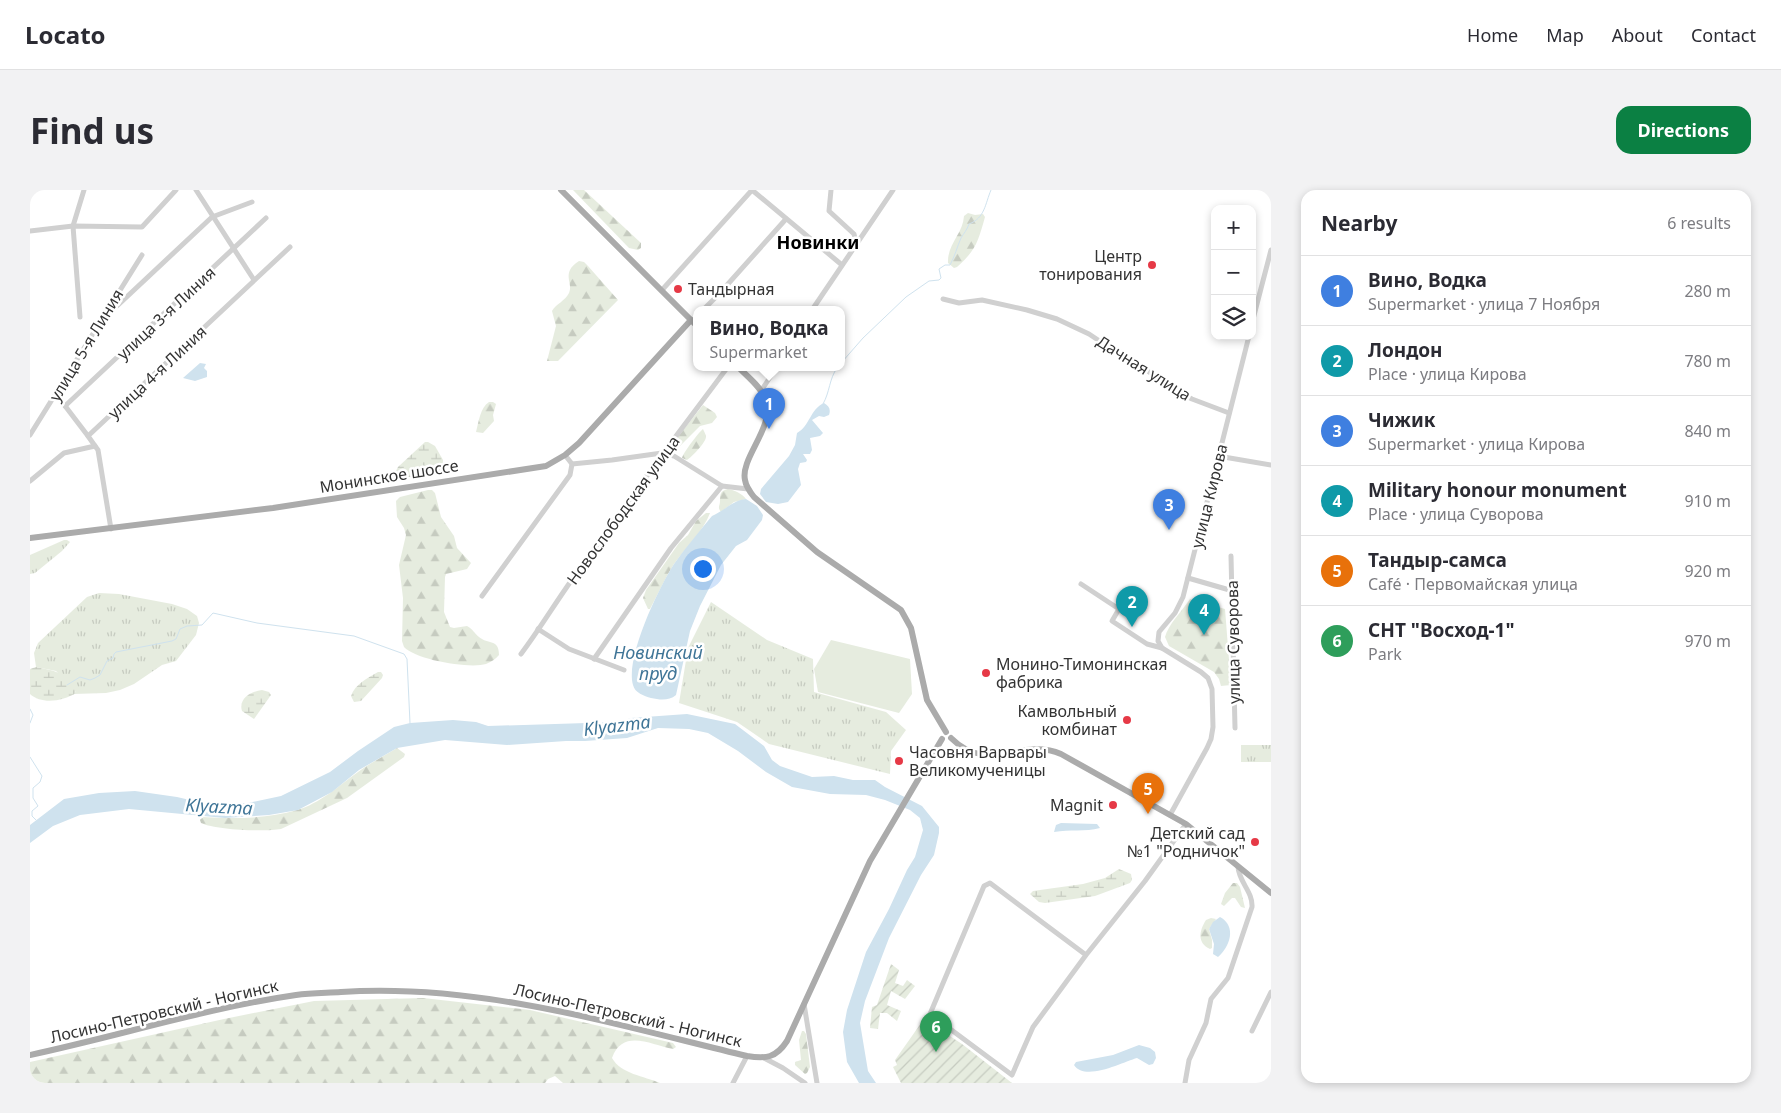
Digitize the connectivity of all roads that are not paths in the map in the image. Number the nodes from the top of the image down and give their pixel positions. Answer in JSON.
{"nodes":[{"id":1,"x":84,"y":190,"type":"edge"},
{"id":2,"x":176,"y":190,"type":"edge"},
{"id":3,"x":196,"y":190,"type":"edge"},
{"id":4,"x":561,"y":190,"type":"edge"},
{"id":5,"x":752,"y":190,"type":"edge"},
{"id":6,"x":831,"y":190,"type":"edge"},
{"id":7,"x":893,"y":190,"type":"edge"},
{"id":8,"x":252,"y":202,"type":"dead end"},
{"id":9,"x":212,"y":217,"type":"junction"},
{"id":10,"x":266,"y":218,"type":"dead end"},
{"id":11,"x":786,"y":219,"type":"junction"},
{"id":12,"x":73,"y":226,"type":"junction"},
{"id":13,"x":30,"y":231,"type":"edge"},
{"id":14,"x":854,"y":234,"type":"junction"},
{"id":15,"x":863,"y":234,"type":"junction"},
{"id":16,"x":856,"y":243,"type":"junction"},
{"id":17,"x":290,"y":247,"type":"dead end"},
{"id":18,"x":234,"y":250,"type":"junction"},
{"id":19,"x":1271,"y":250,"type":"edge"},
{"id":20,"x":142,"y":255,"type":"dead end"},
{"id":21,"x":1270,"y":257,"type":"edge"},
{"id":22,"x":842,"y":265,"type":"junction"},
{"id":23,"x":254,"y":280,"type":"junction"},
{"id":24,"x":662,"y":290,"type":"junction"},
{"id":25,"x":943,"y":299,"type":"dead end"},
{"id":26,"x":110,"y":306,"type":"junction"},
{"id":27,"x":707,"y":306,"type":"edge"},
{"id":28,"x":815,"y":306,"type":"edge"},
{"id":29,"x":1256,"y":308,"type":"edge"},
{"id":30,"x":80,"y":317,"type":"dead end"},
{"id":31,"x":693,"y":319,"type":"edge"},
{"id":32,"x":693,"y":321,"type":"edge"},
{"id":33,"x":1248,"y":340,"type":"edge"},
{"id":34,"x":725,"y":371,"type":"edge"},
{"id":35,"x":742,"y":371,"type":"edge"},
{"id":36,"x":774,"y":371,"type":"edge"},
{"id":37,"x":761,"y":391,"type":"junction"},
{"id":38,"x":56,"y":394,"type":"junction"},
{"id":39,"x":65,"y":406,"type":"junction"},
{"id":40,"x":1229,"y":413,"type":"junction"},
{"id":41,"x":30,"y":435,"type":"edge"},
{"id":42,"x":88,"y":436,"type":"junction"},
{"id":43,"x":95,"y":446,"type":"junction"},
{"id":44,"x":662,"y":453,"type":"junction"},
{"id":45,"x":565,"y":455,"type":"junction"},
{"id":46,"x":1218,"y":456,"type":"junction"},
{"id":47,"x":572,"y":464,"type":"junction"},
{"id":48,"x":1271,"y":466,"type":"edge"},
{"id":49,"x":30,"y":481,"type":"edge"},
{"id":50,"x":722,"y":486,"type":"junction"},
{"id":51,"x":748,"y":489,"type":"junction"},
{"id":52,"x":111,"y":528,"type":"junction"},
{"id":53,"x":30,"y":538,"type":"edge"},
{"id":54,"x":1231,"y":556,"type":"dead end"},
{"id":55,"x":1188,"y":578,"type":"junction"},
{"id":56,"x":1082,"y":584,"type":"dead end"},
{"id":57,"x":1232,"y":591,"type":"junction"},
{"id":58,"x":482,"y":596,"type":"dead end"},
{"id":59,"x":538,"y":629,"type":"junction"},
{"id":60,"x":1162,"y":648,"type":"junction"},
{"id":61,"x":521,"y":654,"type":"dead end"},
{"id":62,"x":594,"y":659,"type":"junction"},
{"id":63,"x":624,"y":670,"type":"dead end"},
{"id":64,"x":1235,"y":728,"type":"dead end"},
{"id":65,"x":944,"y":729,"type":"junction"},
{"id":66,"x":951,"y":738,"type":"junction"},
{"id":67,"x":942,"y":739,"type":"junction"},
{"id":68,"x":958,"y":745,"type":"junction"},
{"id":69,"x":1170,"y":815,"type":"junction"},
{"id":70,"x":1186,"y":824,"type":"junction"},
{"id":71,"x":1238,"y":867,"type":"junction"},
{"id":72,"x":1271,"y":893,"type":"edge"},
{"id":73,"x":1086,"y":955,"type":"junction"},
{"id":74,"x":1271,"y":992,"type":"edge"},
{"id":75,"x":804,"y":1004,"type":"junction"},
{"id":76,"x":1252,"y":1031,"type":"dead end"},
{"id":77,"x":780,"y":1050,"type":"junction"},
{"id":78,"x":30,"y":1055,"type":"edge"},
{"id":79,"x":747,"y":1056,"type":"junction"},
{"id":80,"x":764,"y":1058,"type":"junction"},
{"id":81,"x":784,"y":1068,"type":"junction"},
{"id":82,"x":734,"y":1083,"type":"edge"},
{"id":83,"x":805,"y":1083,"type":"edge"},
{"id":84,"x":817,"y":1083,"type":"edge"},
{"id":85,"x":1185,"y":1083,"type":"edge"}],
"edges":[{"from":1,"to":12,"type":"street"},
{"from":2,"to":12,"type":"street"},
{"from":3,"to":9,"type":"street"},
{"from":4,"to":24,"type":"main road"},
{"from":5,"to":11,"type":"street"},
{"from":5,"to":24,"type":"street"},
{"from":6,"to":14,"type":"street"},
{"from":7,"to":15,"type":"street"},
{"from":8,"to":9,"type":"street"},
{"from":9,"to":18,"type":"street"},
{"from":9,"to":26,"type":"street"},
{"from":10,"to":18,"type":"street","name":"улица 3-я Линия"},
{"from":11,"to":22,"type":"street"},
{"from":11,"to":27,"type":"street"},
{"from":12,"to":13,"type":"street"},
{"from":12,"to":30,"type":"street"},
{"from":14,"to":15,"type":"street"},
{"from":14,"to":16,"type":"street"},
{"from":15,"to":16,"type":"street"},
{"from":16,"to":22,"type":"street"},
{"from":17,"to":23,"type":"street","name":"улица 4-я Линия"},
{"from":18,"to":23,"type":"street"},
{"from":18,"to":39,"type":"street","name":"улица 3-я Линия"},
{"from":19,"to":21,"type":"street"},
{"from":20,"to":26,"type":"street","name":"улица 5-я Линия"},
{"from":21,"to":29,"type":"street"},
{"from":22,"to":28,"type":"street"},
{"from":23,"to":42,"type":"street","name":"улица 4-я Линия"},
{"from":24,"to":31,"type":"main road"},
{"from":25,"to":40,"type":"street","name":"Дачная улица"},
{"from":26,"to":38,"type":"street","name":"улица 5-я Линия"},
{"from":32,"to":45,"type":"main road","name":"Монинское шоссе"},
{"from":33,"to":40,"type":"street","name":"улица Кирова"},
{"from":34,"to":44,"type":"street","name":"Новослободская улица"},
{"from":35,"to":37,"type":"main road"},
{"from":36,"to":37,"type":"street"},
{"from":37,"to":51,"type":"main road"},
{"from":38,"to":39,"type":"street"},
{"from":38,"to":41,"type":"street","name":"улица 5-я Линия"},
{"from":39,"to":42,"type":"street"},
{"from":40,"to":46,"type":"street","name":"улица Кирова"},
{"from":42,"to":43,"type":"street"},
{"from":43,"to":49,"type":"street"},
{"from":43,"to":52,"type":"street"},
{"from":44,"to":47,"type":"street"},
{"from":44,"to":50,"type":"street"},
{"from":44,"to":59,"type":"street","name":"Новослободская улица"},
{"from":45,"to":47,"type":"street"},
{"from":45,"to":52,"type":"main road","name":"Монинское шоссе"},
{"from":46,"to":48,"type":"street"},
{"from":46,"to":55,"type":"street","name":"улица Кирова"},
{"from":47,"to":58,"type":"street"},
{"from":50,"to":51,"type":"street"},
{"from":50,"to":62,"type":"street"},
{"from":51,"to":65,"type":"main road"},
{"from":52,"to":53,"type":"main road","name":"Монинское шоссе"},
{"from":54,"to":57,"type":"street","name":"улица Суворова"},
{"from":55,"to":57,"type":"street"},
{"from":55,"to":60,"type":"street","name":"улица Кирова"},
{"from":56,"to":60,"type":"street"},
{"from":57,"to":64,"type":"street","name":"улица Суворова"},
{"from":59,"to":61,"type":"street","name":"Новослободская улица"},
{"from":59,"to":62,"type":"street"},
{"from":60,"to":69,"type":"street"},
{"from":62,"to":63,"type":"street"},
{"from":65,"to":66,"type":"main road"},
{"from":65,"to":67,"type":"main road"},
{"from":65,"to":68,"type":"main road"},
{"from":66,"to":67,"type":"main road"},
{"from":66,"to":68,"type":"main road"},
{"from":67,"to":75,"type":"main road"},
{"from":68,"to":69,"type":"main road"},
{"from":69,"to":70,"type":"main road"},
{"from":70,"to":71,"type":"main road"},
{"from":70,"to":73,"type":"street"},
{"from":71,"to":72,"type":"main road"},
{"from":71,"to":85,"type":"street"},
{"from":73,"to":73,"type":"street"},
{"from":74,"to":76,"type":"street"},
{"from":75,"to":77,"type":"main road"},
{"from":75,"to":84,"type":"street"},
{"from":77,"to":80,"type":"main road"},
{"from":77,"to":81,"type":"street"},
{"from":78,"to":79,"type":"main road","name":"Лосино-Петровский - Ногинск"},
{"from":79,"to":80,"type":"main road","name":"Лосино-Петровский - Ногинск"},
{"from":79,"to":82,"type":"street"},
{"from":80,"to":81,"type":"street"},
{"from":81,"to":83,"type":"street"}]}
